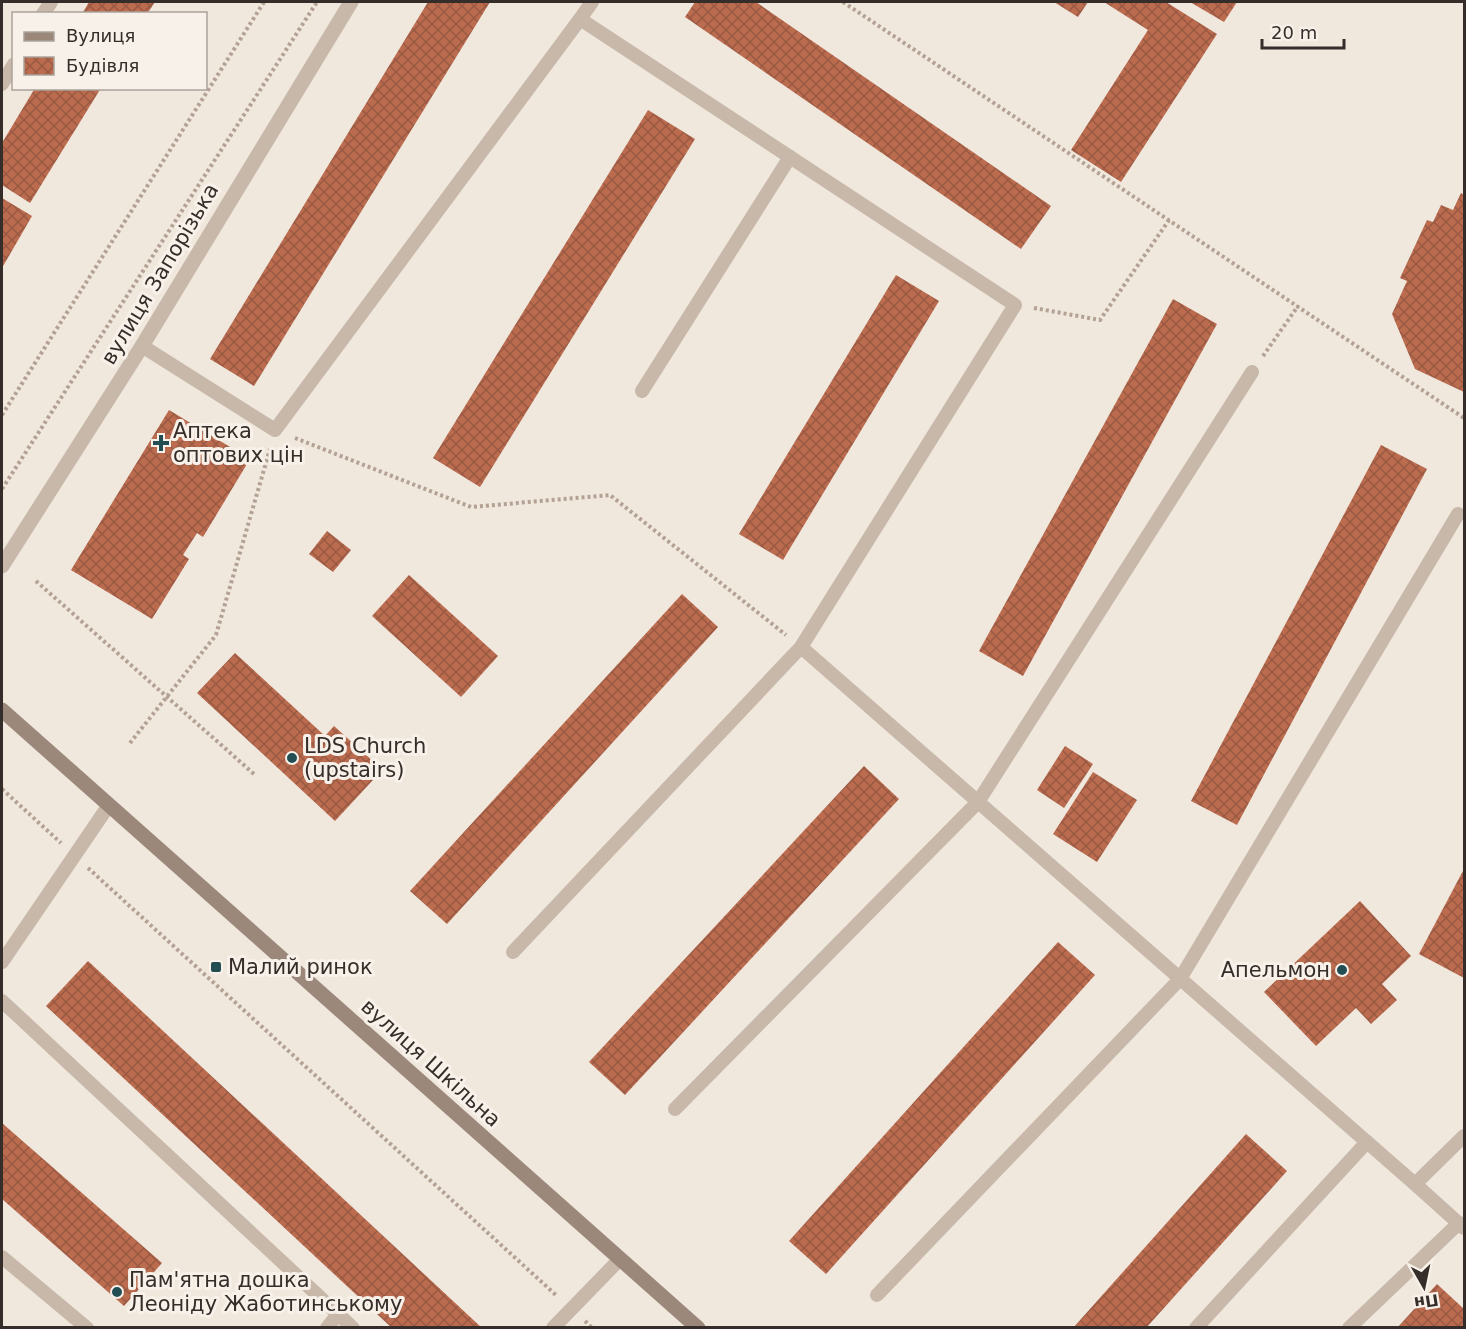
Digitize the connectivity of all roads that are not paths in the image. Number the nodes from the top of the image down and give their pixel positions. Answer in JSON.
{"nodes":[{"id":1,"x":351,"y":2,"type":"edge"},
{"id":2,"x":592,"y":2,"type":"edge"},
{"id":3,"x":580,"y":19,"type":"junction"},
{"id":4,"x":12,"y":67,"type":"edge"},
{"id":5,"x":2,"y":84,"type":"edge"},
{"id":6,"x":790,"y":157,"type":"junction"},
{"id":7,"x":142,"y":346,"type":"junction"},
{"id":8,"x":1252,"y":372,"type":"road end"},
{"id":9,"x":642,"y":391,"type":"dead end"},
{"id":10,"x":1458,"y":514,"type":"dead end"},
{"id":11,"x":2,"y":567,"type":"edge"},
{"id":12,"x":801,"y":646,"type":"junction"},
{"id":13,"x":2,"y":710,"type":"edge"},
{"id":14,"x":978,"y":802,"type":"junction"},
{"id":15,"x":109,"y":805,"type":"junction"},
{"id":16,"x":513,"y":952,"type":"dead end"},
{"id":17,"x":2,"y":962,"type":"edge"},
{"id":18,"x":1180,"y":979,"type":"junction"},
{"id":19,"x":2,"y":1001,"type":"edge"},
{"id":20,"x":675,"y":1109,"type":"dead end"},
{"id":21,"x":1464,"y":1136,"type":"edge"},
{"id":22,"x":1367,"y":1142,"type":"junction"},
{"id":23,"x":1414,"y":1184,"type":"junction"},
{"id":24,"x":1462,"y":1225,"type":"edge"},
{"id":25,"x":2,"y":1257,"type":"edge"},
{"id":26,"x":620,"y":1258,"type":"junction"},
{"id":27,"x":877,"y":1295,"type":"dead end"},
{"id":28,"x":338,"y":1314,"type":"junction"},
{"id":29,"x":87,"y":1328,"type":"edge"},
{"id":30,"x":327,"y":1328,"type":"edge"},
{"id":31,"x":353,"y":1328,"type":"edge"},
{"id":32,"x":553,"y":1328,"type":"edge"},
{"id":33,"x":698,"y":1328,"type":"edge"},
{"id":34,"x":1196,"y":1328,"type":"edge"},
{"id":35,"x":1349,"y":1328,"type":"edge"}],
"edges":[{"from":1,"to":7,"type":"street","name":"вулиця Запорізька"},
{"from":2,"to":3,"type":"lane"},
{"from":3,"to":6,"type":"lane"},
{"from":3,"to":7,"type":"lane"},
{"from":4,"to":5,"type":"lane"},
{"from":6,"to":9,"type":"lane"},
{"from":6,"to":12,"type":"lane"},
{"from":7,"to":11,"type":"street","name":"вулиця Запорізька"},
{"from":8,"to":14,"type":"lane"},
{"from":10,"to":18,"type":"lane"},
{"from":12,"to":14,"type":"lane"},
{"from":12,"to":16,"type":"lane"},
{"from":13,"to":15,"type":"main road","name":"вулиця Шкільна"},
{"from":14,"to":18,"type":"lane"},
{"from":14,"to":20,"type":"lane"},
{"from":15,"to":17,"type":"lane"},
{"from":15,"to":26,"type":"main road","name":"вулиця Шкільна"},
{"from":18,"to":22,"type":"lane"},
{"from":18,"to":27,"type":"lane"},
{"from":19,"to":28,"type":"lane"},
{"from":21,"to":23,"type":"lane"},
{"from":22,"to":23,"type":"lane"},
{"from":22,"to":34,"type":"lane"},
{"from":23,"to":24,"type":"lane"},
{"from":24,"to":35,"type":"lane"},
{"from":25,"to":29,"type":"lane"},
{"from":26,"to":32,"type":"lane"},
{"from":26,"to":33,"type":"main road","name":"вулиця Шкільна"},
{"from":28,"to":30,"type":"lane"},
{"from":28,"to":31,"type":"lane"}]}
